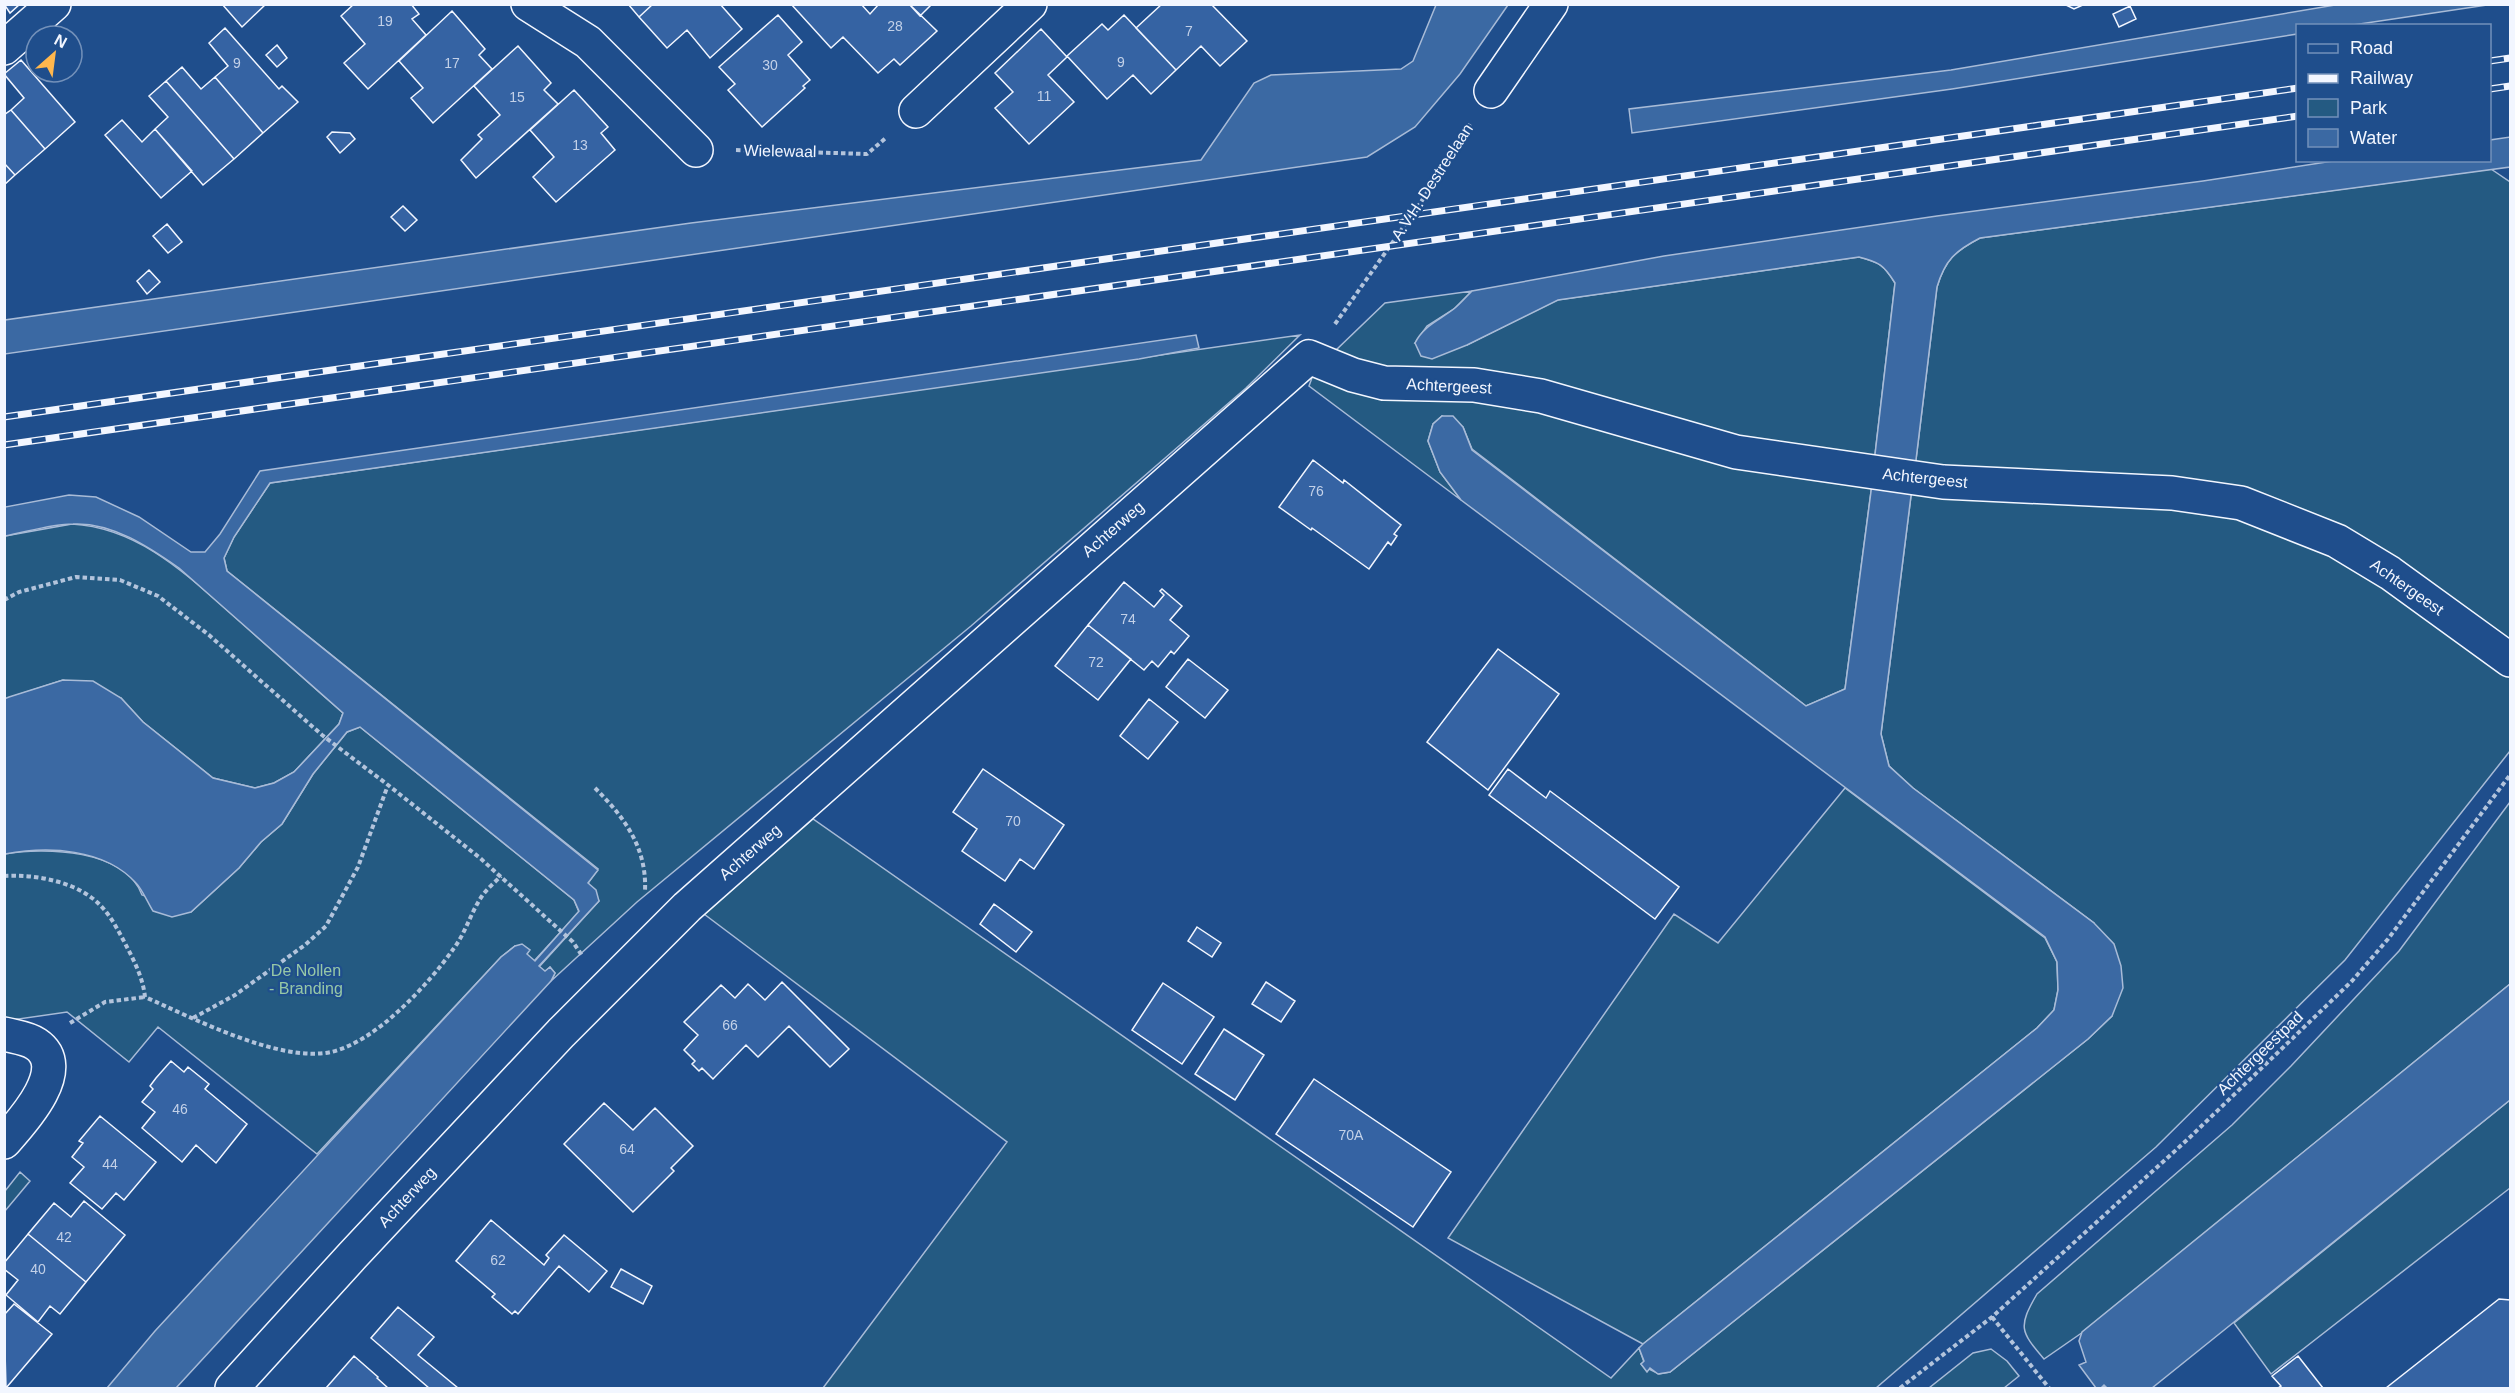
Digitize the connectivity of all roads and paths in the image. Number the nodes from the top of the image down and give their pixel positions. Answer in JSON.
{"nodes":[{"id":1,"x":54,"y":4,"type":"edge"},
{"id":2,"x":528,"y":4,"type":"edge"},
{"id":3,"x":1030,"y":4,"type":"edge"},
{"id":4,"x":1551,"y":4,"type":"edge"},
{"id":5,"x":4,"y":48,"type":"edge"},
{"id":6,"x":1491,"y":91,"type":"joint"},
{"id":7,"x":916,"y":111,"type":"joint"},
{"id":8,"x":696,"y":150,"type":"joint"},
{"id":9,"x":1309,"y":357,"type":"junction"},
{"id":10,"x":4,"y":600,"type":"edge"},
{"id":11,"x":2511,"y":660,"type":"edge"},
{"id":12,"x":2511,"y":775,"type":"edge"},
{"id":13,"x":388,"y":785,"type":"junction"},
{"id":14,"x":595,"y":788,"type":"dead end"},
{"id":15,"x":4,"y":876,"type":"edge"},
{"id":16,"x":501,"y":876,"type":"junction"},
{"id":17,"x":573,"y":942,"type":"dead end"},
{"id":18,"x":645,"y":949,"type":"junction"},
{"id":19,"x":146,"y":997,"type":"junction"},
{"id":20,"x":193,"y":1018,"type":"junction"},
{"id":21,"x":4,"y":1034,"type":"edge"},
{"id":22,"x":42,"y":1058,"type":"junction"},
{"id":23,"x":4,"y":1142,"type":"edge"},
{"id":24,"x":1992,"y":1317,"type":"junction"},
{"id":25,"x":231,"y":1389,"type":"edge"},
{"id":26,"x":1900,"y":1389,"type":"edge"},
{"id":27,"x":2049,"y":1389,"type":"edge"}],
"edges":[{"from":1,"to":5,"type":"street"},
{"from":2,"to":8,"type":"street"},
{"from":3,"to":7,"type":"street"},
{"from":4,"to":6,"type":"street"},
{"from":6,"to":9,"type":"path","name":"A.V.H. Destreelaan"},
{"from":7,"to":8,"type":"path","name":"Wielewaal"},
{"from":9,"to":11,"type":"street","name":"Achtergeest"},
{"from":9,"to":18,"type":"street","name":"Achterweg"},
{"from":10,"to":13,"type":"path"},
{"from":12,"to":24,"type":"path","name":"Achtergeestpad"},
{"from":13,"to":16,"type":"path"},
{"from":13,"to":20,"type":"path"},
{"from":14,"to":18,"type":"path"},
{"from":15,"to":19,"type":"path"},
{"from":16,"to":17,"type":"path"},
{"from":16,"to":20,"type":"path"},
{"from":18,"to":25,"type":"street","name":"Achterweg"},
{"from":19,"to":20,"type":"path"},
{"from":19,"to":22,"type":"path"},
{"from":21,"to":22,"type":"street"},
{"from":22,"to":23,"type":"street"},
{"from":24,"to":26,"type":"path","name":"Achtergeestpad"},
{"from":24,"to":27,"type":"path"}]}
